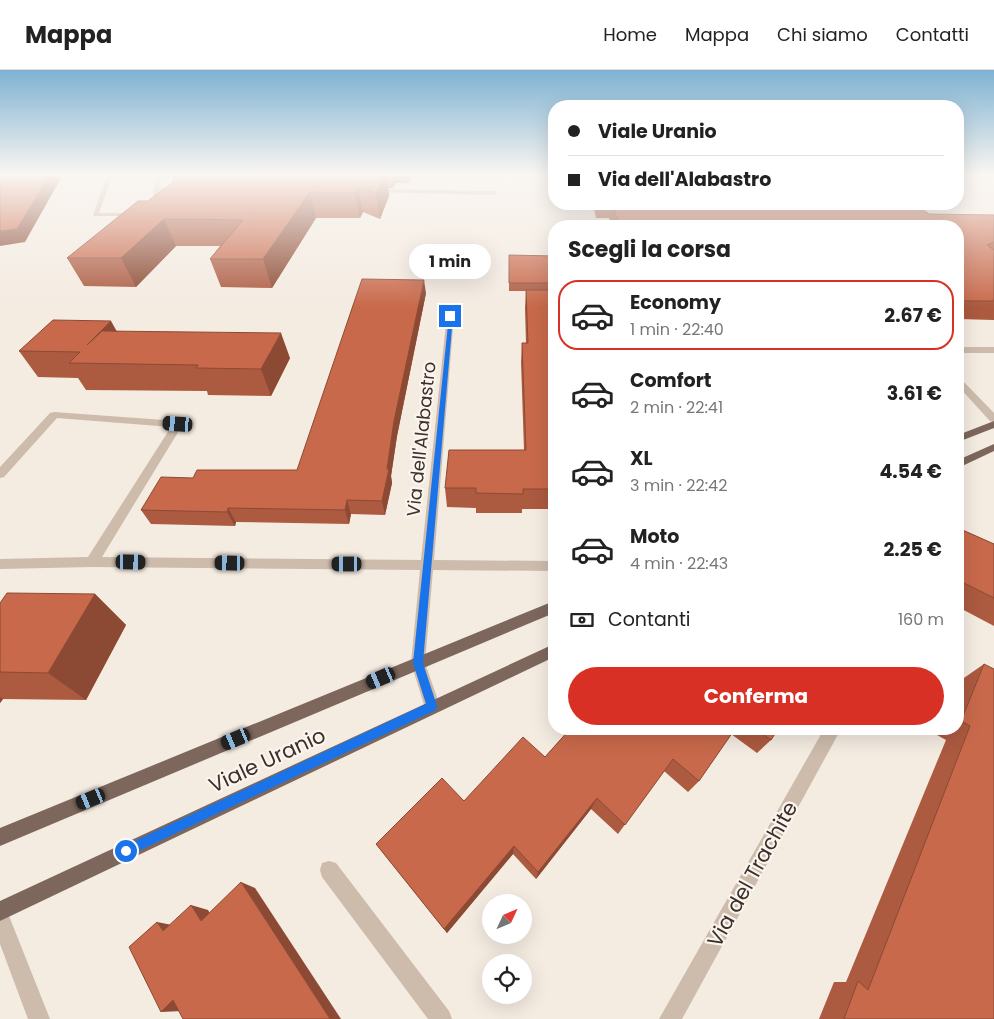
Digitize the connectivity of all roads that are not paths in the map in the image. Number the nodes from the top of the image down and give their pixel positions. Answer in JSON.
{"nodes":[{"id":1,"x":450,"y":316,"type":"dead end"},
{"id":2,"x":964,"y":350,"type":"edge"},
{"id":3,"x":994,"y":350,"type":"edge"},
{"id":4,"x":964,"y":386,"type":"edge"},
{"id":5,"x":994,"y":419,"type":"edge"},
{"id":6,"x":994,"y":424,"type":"edge"},
{"id":7,"x":964,"y":436,"type":"edge"},
{"id":8,"x":994,"y":447,"type":"edge"},
{"id":9,"x":964,"y":461,"type":"edge"},
{"id":10,"x":0,"y":474,"type":"edge"},
{"id":11,"x":92,"y":562,"type":"junction"},
{"id":12,"x":0,"y":564,"type":"edge"},
{"id":13,"x":426,"y":565,"type":"junction"},
{"id":14,"x":548,"y":566,"type":"edge"},
{"id":15,"x":548,"y":609,"type":"edge"},
{"id":16,"x":548,"y":653,"type":"edge"},
{"id":17,"x":418,"y":663,"type":"junction"},
{"id":18,"x":432,"y":706,"type":"junction"},
{"id":19,"x":830,"y":735,"type":"edge"},
{"id":20,"x":0,"y":837,"type":"edge"},
{"id":21,"x":329,"y":870,"type":"dead end"},
{"id":22,"x":0,"y":911,"type":"edge"},
{"id":23,"x":0,"y":918,"type":"edge"},
{"id":24,"x":39,"y":1019,"type":"edge"},
{"id":25,"x":441,"y":1019,"type":"edge"},
{"id":26,"x":670,"y":1019,"type":"edge"}],
"edges":[{"from":1,"to":13,"type":"street","name":"Via dell'Alabastro"},
{"from":2,"to":3,"type":"street"},
{"from":4,"to":5,"type":"street"},
{"from":6,"to":7,"type":"main road"},
{"from":8,"to":9,"type":"main road"},
{"from":10,"to":11,"type":"street"},
{"from":11,"to":12,"type":"street"},
{"from":11,"to":13,"type":"street"},
{"from":13,"to":14,"type":"street"},
{"from":13,"to":17,"type":"street","name":"Via dell'Alabastro"},
{"from":15,"to":17,"type":"main road","name":"Viale Uranio"},
{"from":16,"to":18,"type":"main road","name":"Viale Uranio"},
{"from":17,"to":18,"type":"street"},
{"from":17,"to":20,"type":"main road","name":"Viale Uranio"},
{"from":18,"to":22,"type":"main road","name":"Viale Uranio"},
{"from":19,"to":26,"type":"street","name":"Via del Trachite"},
{"from":21,"to":25,"type":"street"},
{"from":23,"to":24,"type":"street"}]}
